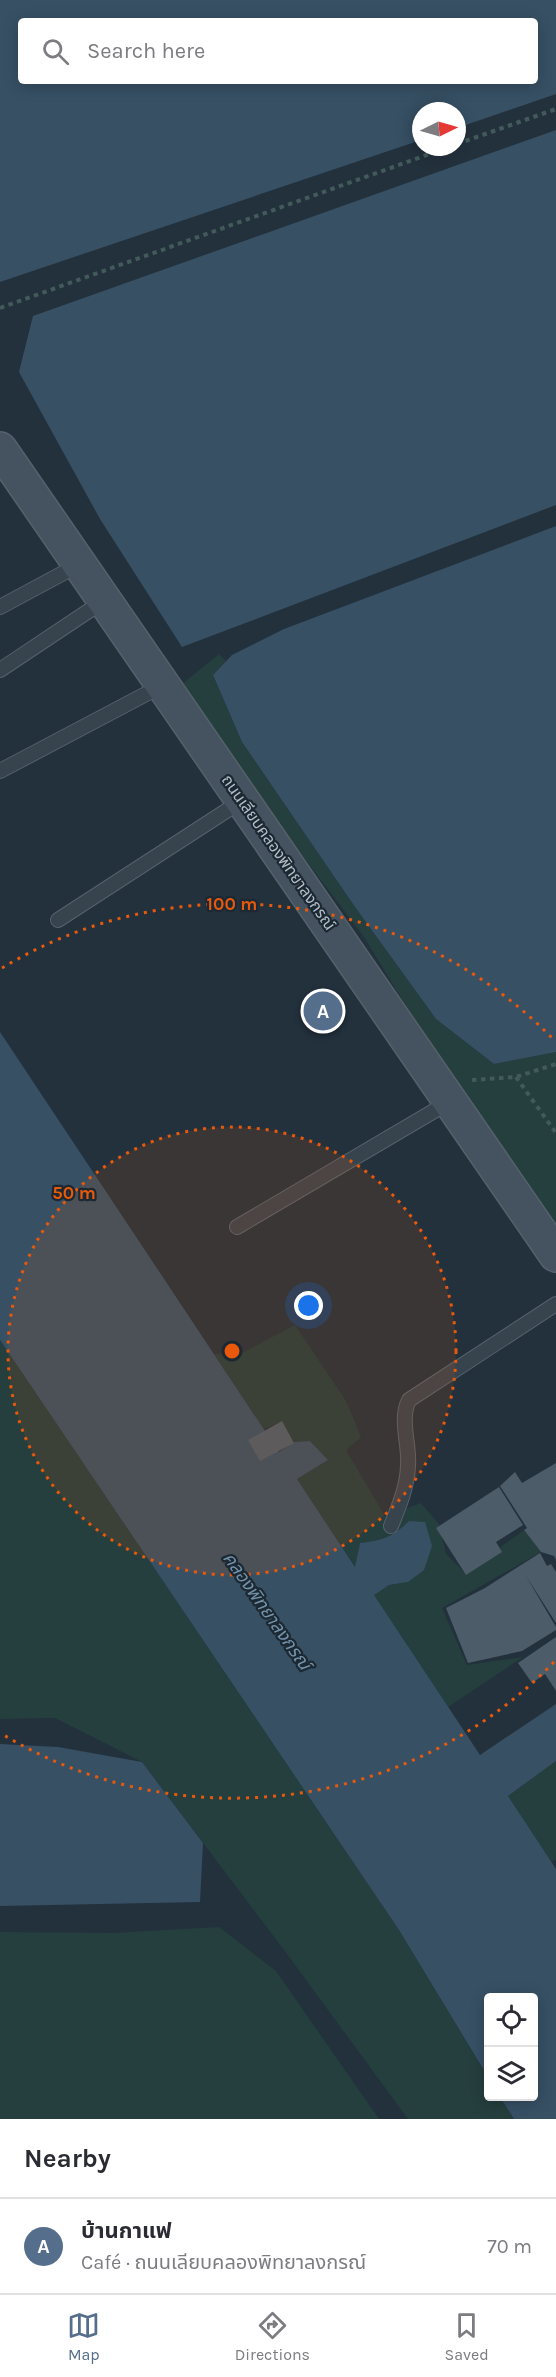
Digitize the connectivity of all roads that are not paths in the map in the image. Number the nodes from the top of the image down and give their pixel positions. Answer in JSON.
{"nodes":[{"id":1,"x":0,"y":449,"type":"edge"},
{"id":2,"x":80,"y":564,"type":"junction"},
{"id":3,"x":105,"y":600,"type":"junction"},
{"id":4,"x":0,"y":606,"type":"edge"},
{"id":5,"x":0,"y":670,"type":"edge"},
{"id":6,"x":163,"y":685,"type":"junction"},
{"id":7,"x":0,"y":771,"type":"edge"},
{"id":8,"x":243,"y":800,"type":"junction"},
{"id":9,"x":58,"y":920,"type":"dead end"},
{"id":10,"x":447,"y":1096,"type":"junction"},
{"id":11,"x":237,"y":1227,"type":"dead end"},
{"id":12,"x":556,"y":1255,"type":"edge"},
{"id":13,"x":556,"y":1304,"type":"edge"},
{"id":14,"x":391,"y":1526,"type":"dead end"}],
"edges":[{"from":1,"to":2,"type":"main road","name":"ถนนเลียบคลองพิทยาลงกรณ์"},
{"from":2,"to":3,"type":"main road","name":"ถนนเลียบคลองพิทยาลงกรณ์"},
{"from":2,"to":4,"type":"lane"},
{"from":3,"to":5,"type":"lane"},
{"from":3,"to":6,"type":"main road","name":"ถนนเลียบคลองพิทยาลงกรณ์"},
{"from":6,"to":7,"type":"lane"},
{"from":6,"to":8,"type":"main road","name":"ถนนเลียบคลองพิทยาลงกรณ์"},
{"from":8,"to":9,"type":"lane"},
{"from":8,"to":10,"type":"main road","name":"ถนนเลียบคลองพิทยาลงกรณ์"},
{"from":10,"to":11,"type":"lane"},
{"from":10,"to":12,"type":"main road","name":"ถนนเลียบคลองพิทยาลงกรณ์"},
{"from":13,"to":14,"type":"lane"}]}
